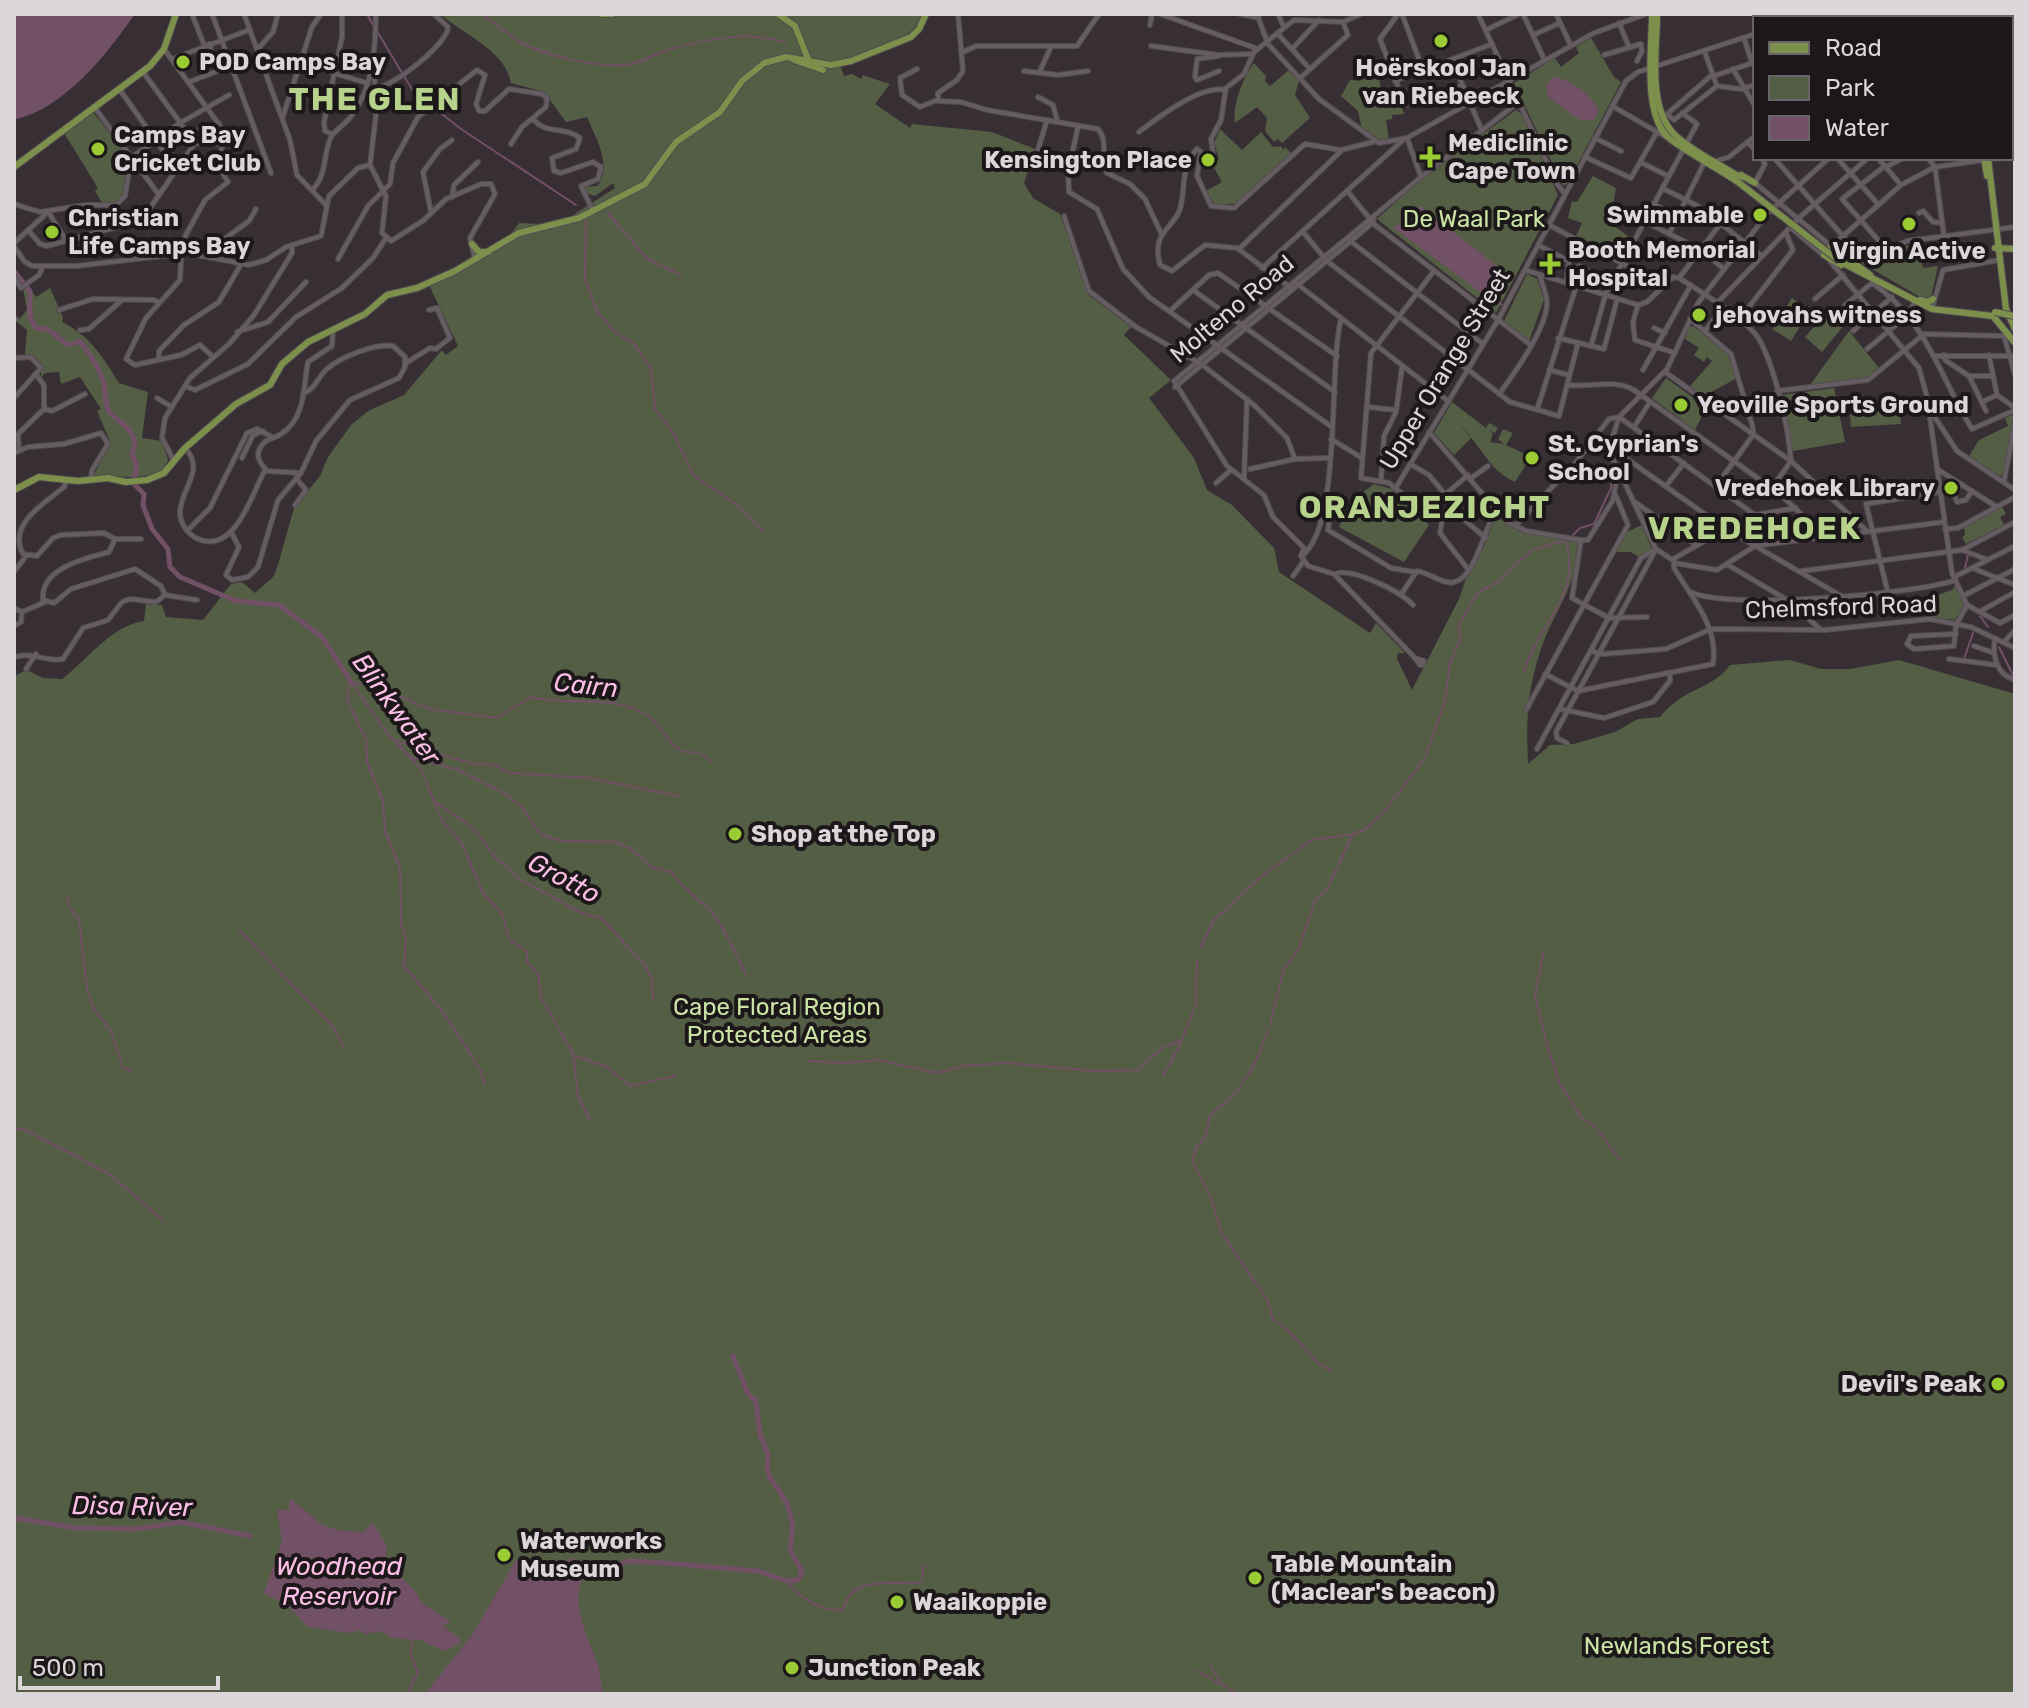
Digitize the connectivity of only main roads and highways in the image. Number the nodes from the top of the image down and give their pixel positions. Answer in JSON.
{"nodes":[{"id":1,"x":176,"y":14,"type":"edge"},
{"id":2,"x":601,"y":14,"type":"edge"},
{"id":3,"x":613,"y":14,"type":"edge"},
{"id":4,"x":778,"y":14,"type":"edge"},
{"id":5,"x":926,"y":14,"type":"edge"},
{"id":6,"x":1654,"y":14,"type":"edge"},
{"id":7,"x":807,"y":58,"type":"junction"},
{"id":8,"x":818,"y":65,"type":"junction"},
{"id":9,"x":1654,"y":68,"type":"junction"},
{"id":10,"x":752,"y":71,"type":"junction"},
{"id":11,"x":1685,"y":145,"type":"junction"},
{"id":12,"x":1986,"y":160,"type":"edge"},
{"id":13,"x":1710,"y":162,"type":"junction"},
{"id":14,"x":14,"y":167,"type":"edge"},
{"id":15,"x":1726,"y":168,"type":"junction"},
{"id":16,"x":1740,"y":180,"type":"junction"},
{"id":17,"x":1755,"y":183,"type":"road end"},
{"id":18,"x":1748,"y":192,"type":"road end"},
{"id":19,"x":472,"y":244,"type":"road end"},
{"id":20,"x":1834,"y":244,"type":"road end"},
{"id":21,"x":1996,"y":248,"type":"junction"},
{"id":22,"x":2015,"y":249,"type":"edge"},
{"id":23,"x":488,"y":252,"type":"junction"},
{"id":24,"x":1824,"y":255,"type":"road end"},
{"id":25,"x":1872,"y":279,"type":"junction"},
{"id":26,"x":1932,"y":305,"type":"junction"},
{"id":27,"x":2015,"y":316,"type":"edge"},
{"id":28,"x":2009,"y":332,"type":"edge"},
{"id":29,"x":2015,"y":343,"type":"edge"},
{"id":30,"x":14,"y":490,"type":"edge"}],
"edges":[{"from":1,"to":14,"type":"main road"},
{"from":2,"to":3,"type":"main road"},
{"from":4,"to":7,"type":"main road"},
{"from":5,"to":8,"type":"main road"},
{"from":6,"to":9,"type":"main road"},
{"from":7,"to":8,"type":"main road"},
{"from":7,"to":10,"type":"main road"},
{"from":8,"to":10,"type":"main road"},
{"from":9,"to":11,"type":"main road"},
{"from":9,"to":11,"type":"main road"},
{"from":10,"to":23,"type":"main road"},
{"from":11,"to":13,"type":"main road"},
{"from":12,"to":21,"type":"main road"},
{"from":13,"to":15,"type":"main road"},
{"from":13,"to":16,"type":"main road"},
{"from":13,"to":18,"type":"main road"},
{"from":15,"to":16,"type":"main road"},
{"from":15,"to":17,"type":"main road"},
{"from":16,"to":25,"type":"main road","bridge":true},
{"from":19,"to":23,"type":"main road"},
{"from":20,"to":25,"type":"main road"},
{"from":21,"to":22,"type":"main road"},
{"from":21,"to":28,"type":"main road"},
{"from":23,"to":30,"type":"main road"},
{"from":24,"to":25,"type":"main road"},
{"from":25,"to":26,"type":"main road"},
{"from":26,"to":27,"type":"main road","bridge":true},
{"from":26,"to":28,"type":"main road"},
{"from":28,"to":29,"type":"main road"}]}
